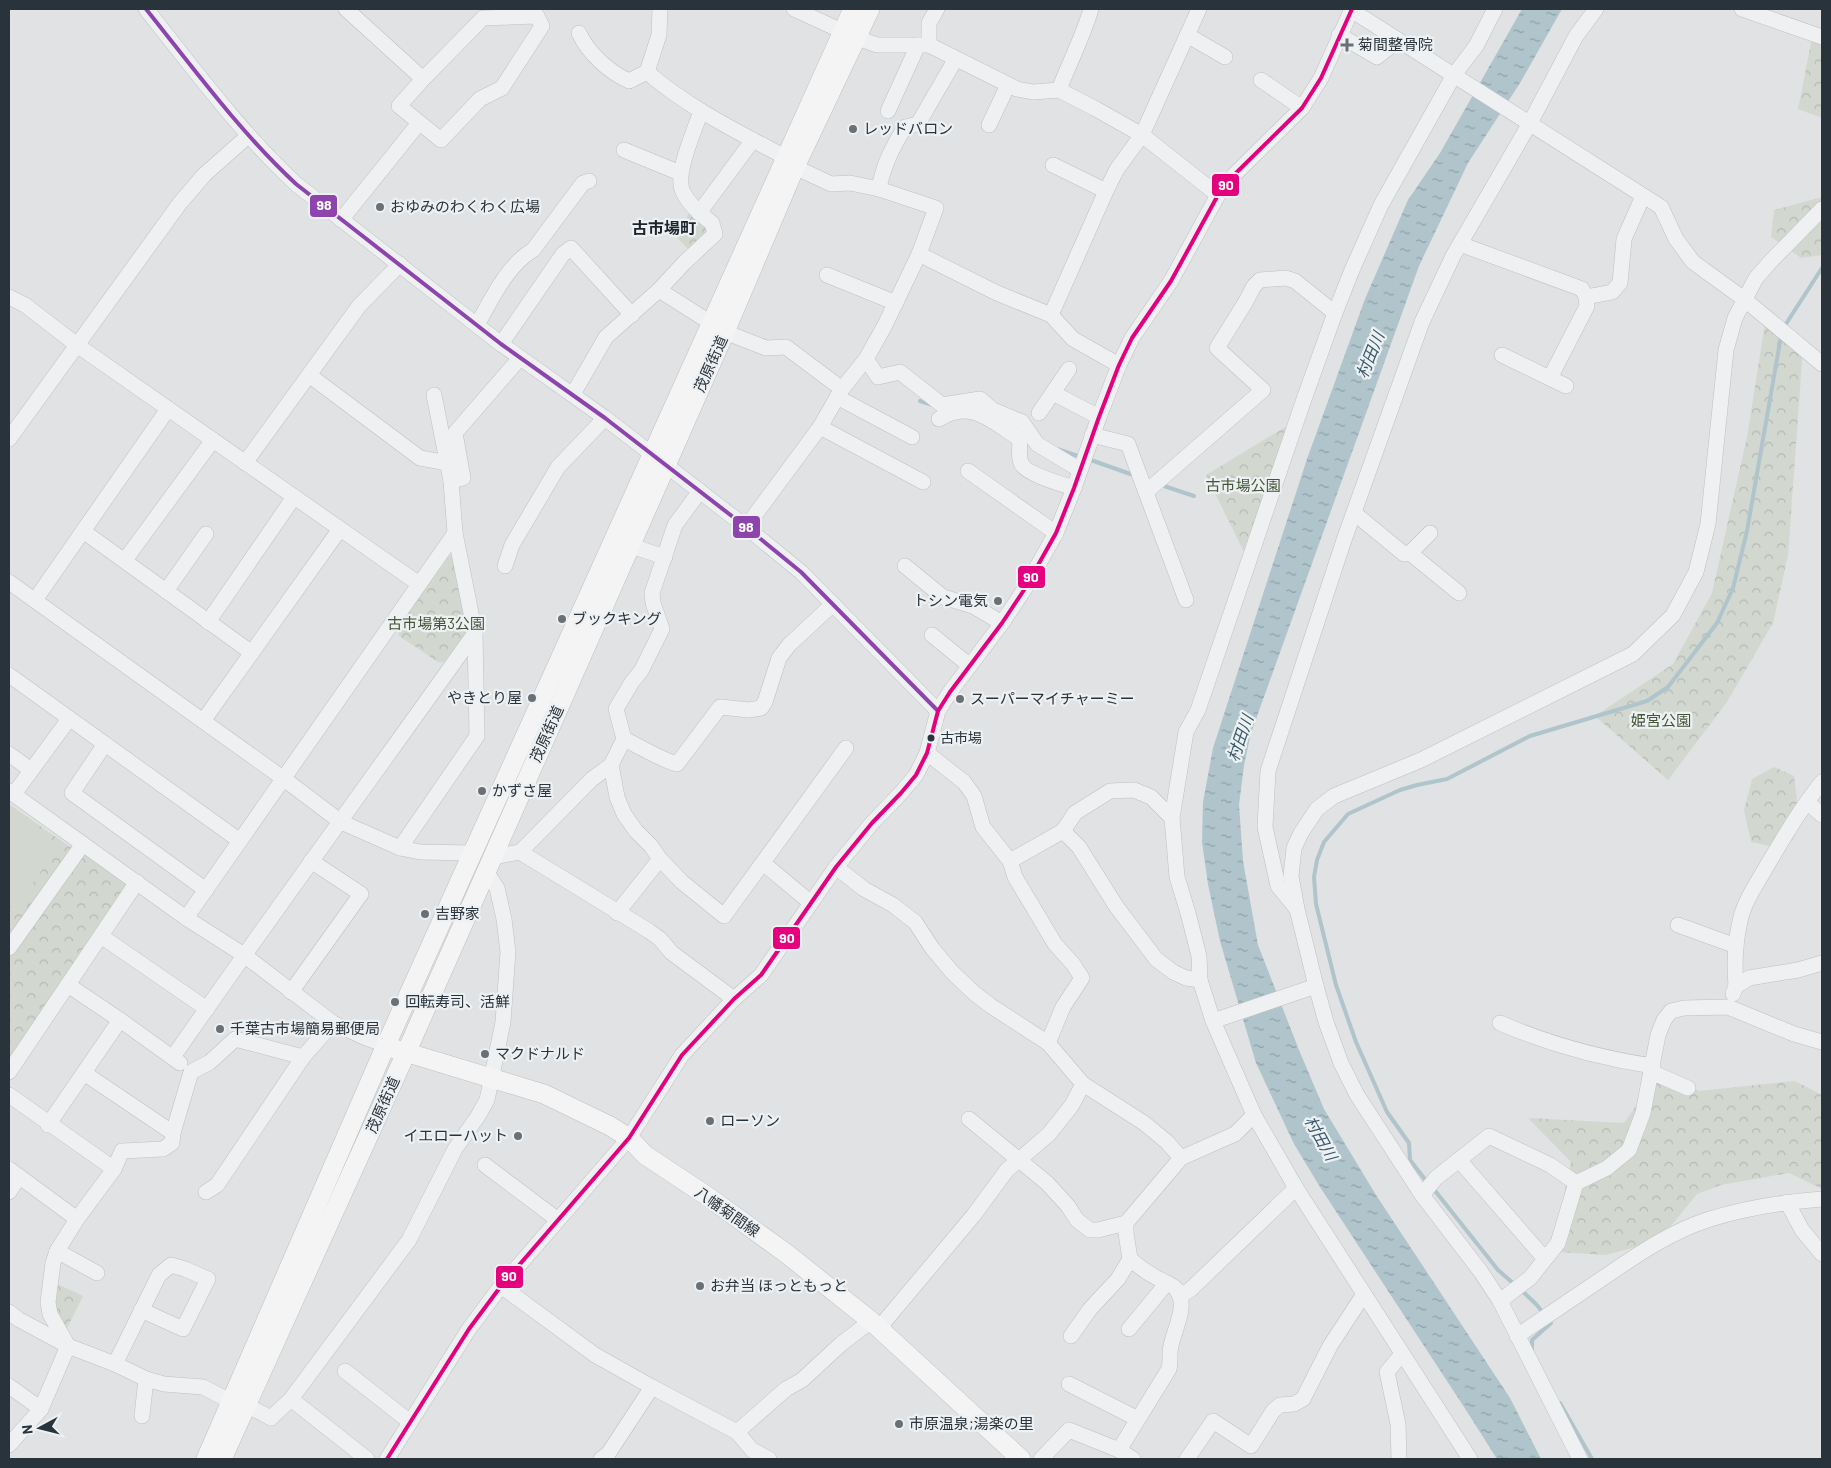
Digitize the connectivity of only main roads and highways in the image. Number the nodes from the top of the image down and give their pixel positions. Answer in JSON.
{"nodes":[{"id":1,"x":853,"y":9,"type":"edge"},
{"id":2,"x":870,"y":9,"type":"edge"},
{"id":3,"x":848,"y":34,"type":"junction"},
{"id":4,"x":659,"y":459,"type":"junction"},
{"id":5,"x":386,"y":1045,"type":"junction"},
{"id":6,"x":406,"y":1053,"type":"junction"},
{"id":7,"x":239,"y":1403,"type":"junction"},
{"id":8,"x":206,"y":1459,"type":"edge"},
{"id":9,"x":222,"y":1459,"type":"edge"},
{"id":10,"x":1021,"y":1459,"type":"edge"}],
"edges":[{"from":1,"to":3,"type":"main road","name":"茂原街道"},
{"from":2,"to":3,"type":"main road","name":"茂原街道"},
{"from":3,"to":4,"type":"main road","name":"茂原街道"},
{"from":4,"to":5,"type":"main road","name":"茂原街道"},
{"from":4,"to":6,"type":"main road","name":"茂原街道"},
{"from":5,"to":6,"type":"main road","name":"八幡菊間線"},
{"from":5,"to":7,"type":"main road","name":"茂原街道"},
{"from":6,"to":7,"type":"main road","name":"茂原街道"},
{"from":6,"to":10,"type":"main road","name":"八幡菊間線"},
{"from":7,"to":8,"type":"main road","name":"茂原街道"},
{"from":7,"to":9,"type":"main road","name":"茂原街道"}]}
